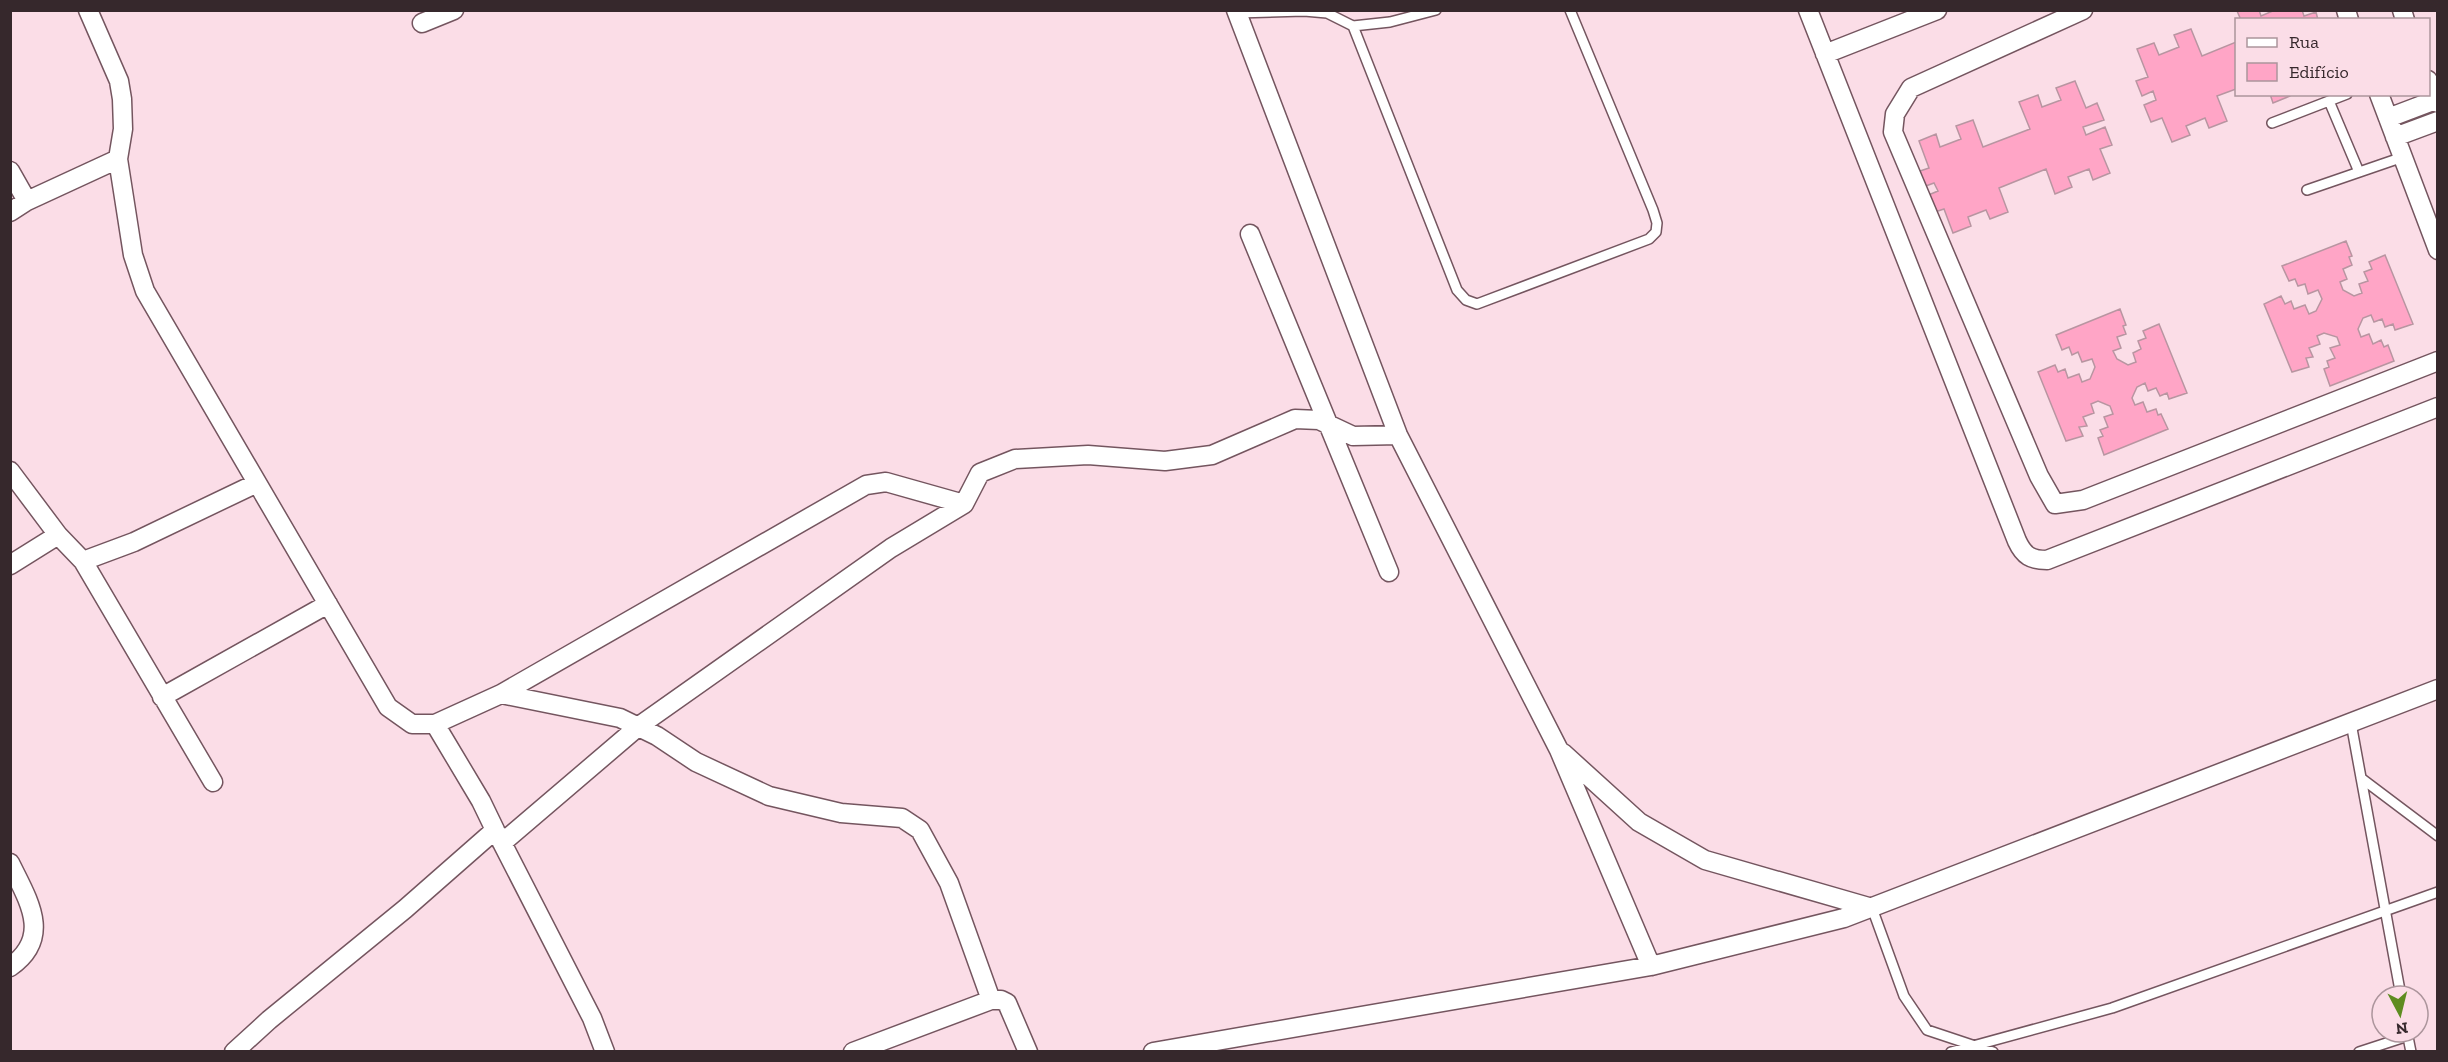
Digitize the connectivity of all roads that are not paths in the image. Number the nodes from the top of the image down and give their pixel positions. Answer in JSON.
{"nodes":[{"id":1,"x":88,"y":10,"type":"edge"},
{"id":2,"x":454,"y":10,"type":"edge"},
{"id":3,"x":1436,"y":10,"type":"edge"},
{"id":4,"x":1570,"y":10,"type":"edge"},
{"id":5,"x":1808,"y":10,"type":"edge"},
{"id":6,"x":1937,"y":10,"type":"edge"},
{"id":7,"x":2083,"y":10,"type":"edge"},
{"id":8,"x":1237,"y":12,"type":"edge"},
{"id":9,"x":422,"y":23,"type":"dead end"},
{"id":10,"x":1353,"y":26,"type":"junction"},
{"id":11,"x":1825,"y":54,"type":"junction"},
{"id":12,"x":2430,"y":85,"type":"edge"},
{"id":13,"x":2342,"y":96,"type":"edge"},
{"id":14,"x":2380,"y":96,"type":"edge"},
{"id":15,"x":2329,"y":101,"type":"junction"},
{"id":16,"x":2437,"y":101,"type":"edge"},
{"id":17,"x":2388,"y":118,"type":"junction"},
{"id":18,"x":2438,"y":121,"type":"edge"},
{"id":19,"x":2272,"y":123,"type":"dead end"},
{"id":20,"x":2395,"y":137,"type":"junction"},
{"id":21,"x":2403,"y":157,"type":"junction"},
{"id":22,"x":118,"y":159,"type":"junction"},
{"id":23,"x":10,"y":171,"type":"edge"},
{"id":24,"x":2359,"y":172,"type":"junction"},
{"id":25,"x":2307,"y":190,"type":"dead end"},
{"id":26,"x":27,"y":201,"type":"junction"},
{"id":27,"x":10,"y":212,"type":"edge"},
{"id":28,"x":1250,"y":234,"type":"dead end"},
{"id":29,"x":2438,"y":250,"type":"edge"},
{"id":30,"x":2438,"y":361,"type":"edge"},
{"id":31,"x":2438,"y":407,"type":"edge"},
{"id":32,"x":1329,"y":426,"type":"junction"},
{"id":33,"x":1398,"y":435,"type":"junction"},
{"id":34,"x":10,"y":471,"type":"edge"},
{"id":35,"x":256,"y":483,"type":"junction"},
{"id":36,"x":964,"y":504,"type":"junction"},
{"id":37,"x":58,"y":535,"type":"junction"},
{"id":38,"x":83,"y":561,"type":"junction"},
{"id":39,"x":10,"y":566,"type":"edge"},
{"id":40,"x":1389,"y":572,"type":"dead end"},
{"id":41,"x":328,"y":604,"type":"junction"},
{"id":42,"x":2438,"y":689,"type":"edge"},
{"id":43,"x":501,"y":694,"type":"junction"},
{"id":44,"x":162,"y":697,"type":"junction"},
{"id":45,"x":2351,"y":723,"type":"junction"},
{"id":46,"x":435,"y":724,"type":"junction"},
{"id":47,"x":639,"y":726,"type":"junction"},
{"id":48,"x":1559,"y":750,"type":"junction"},
{"id":49,"x":2361,"y":778,"type":"junction"},
{"id":50,"x":213,"y":782,"type":"dead end"},
{"id":51,"x":499,"y":836,"type":"junction"},
{"id":52,"x":2438,"y":836,"type":"edge"},
{"id":53,"x":10,"y":863,"type":"edge"},
{"id":54,"x":2438,"y":892,"type":"edge"},
{"id":55,"x":1872,"y":908,"type":"junction"},
{"id":56,"x":2385,"y":912,"type":"junction"},
{"id":57,"x":1651,"y":966,"type":"junction"},
{"id":58,"x":10,"y":967,"type":"edge"},
{"id":59,"x":2398,"y":984,"type":"edge"},
{"id":60,"x":991,"y":1000,"type":"junction"},
{"id":61,"x":2380,"y":1044,"type":"edge"},
{"id":62,"x":1971,"y":1045,"type":"junction"},
{"id":63,"x":1206,"y":1047,"type":"edge"},
{"id":64,"x":234,"y":1052,"type":"edge"},
{"id":65,"x":605,"y":1052,"type":"edge"},
{"id":66,"x":853,"y":1052,"type":"edge"},
{"id":67,"x":1028,"y":1052,"type":"edge"},
{"id":68,"x":1153,"y":1052,"type":"edge"},
{"id":69,"x":1951,"y":1052,"type":"edge"},
{"id":70,"x":1993,"y":1052,"type":"edge"},
{"id":71,"x":2358,"y":1052,"type":"edge"}],
"edges":[{"from":1,"to":22,"type":"street"},
{"from":2,"to":9,"type":"street"},
{"from":3,"to":10,"type":"lane"},
{"from":4,"to":10,"type":"lane"},
{"from":5,"to":11,"type":"street"},
{"from":6,"to":11,"type":"street"},
{"from":7,"to":30,"type":"street"},
{"from":8,"to":10,"type":"lane"},
{"from":8,"to":33,"type":"street"},
{"from":11,"to":31,"type":"street"},
{"from":12,"to":16,"type":"street"},
{"from":13,"to":15,"type":"lane"},
{"from":14,"to":17,"type":"street"},
{"from":15,"to":19,"type":"lane"},
{"from":15,"to":24,"type":"lane"},
{"from":16,"to":17,"type":"street"},
{"from":17,"to":20,"type":"street"},
{"from":18,"to":20,"type":"street"},
{"from":20,"to":21,"type":"street"},
{"from":21,"to":24,"type":"lane"},
{"from":21,"to":29,"type":"street"},
{"from":22,"to":26,"type":"street"},
{"from":22,"to":35,"type":"street"},
{"from":23,"to":26,"type":"street"},
{"from":24,"to":25,"type":"lane"},
{"from":26,"to":27,"type":"street"},
{"from":28,"to":32,"type":"street"},
{"from":32,"to":33,"type":"street"},
{"from":32,"to":36,"type":"street"},
{"from":32,"to":40,"type":"street"},
{"from":33,"to":48,"type":"street"},
{"from":34,"to":37,"type":"street"},
{"from":35,"to":38,"type":"street"},
{"from":35,"to":41,"type":"street"},
{"from":36,"to":43,"type":"street"},
{"from":36,"to":47,"type":"street"},
{"from":37,"to":38,"type":"street"},
{"from":37,"to":39,"type":"street"},
{"from":38,"to":44,"type":"street"},
{"from":41,"to":44,"type":"street"},
{"from":41,"to":46,"type":"street"},
{"from":42,"to":45,"type":"street"},
{"from":43,"to":46,"type":"street"},
{"from":43,"to":47,"type":"street"},
{"from":44,"to":50,"type":"street"},
{"from":45,"to":49,"type":"lane"},
{"from":45,"to":55,"type":"street"},
{"from":46,"to":51,"type":"street"},
{"from":47,"to":51,"type":"street"},
{"from":47,"to":60,"type":"street"},
{"from":48,"to":55,"type":"street"},
{"from":48,"to":57,"type":"street"},
{"from":49,"to":52,"type":"lane"},
{"from":49,"to":56,"type":"lane"},
{"from":51,"to":64,"type":"street"},
{"from":51,"to":65,"type":"street"},
{"from":53,"to":58,"type":"street"},
{"from":54,"to":56,"type":"lane"},
{"from":55,"to":57,"type":"street"},
{"from":55,"to":62,"type":"lane"},
{"from":56,"to":59,"type":"lane"},
{"from":56,"to":62,"type":"lane"},
{"from":57,"to":63,"type":"street"},
{"from":60,"to":66,"type":"street"},
{"from":60,"to":67,"type":"street"},
{"from":61,"to":71,"type":"lane"},
{"from":62,"to":69,"type":"lane"},
{"from":62,"to":70,"type":"lane"},
{"from":63,"to":68,"type":"street"}]}
